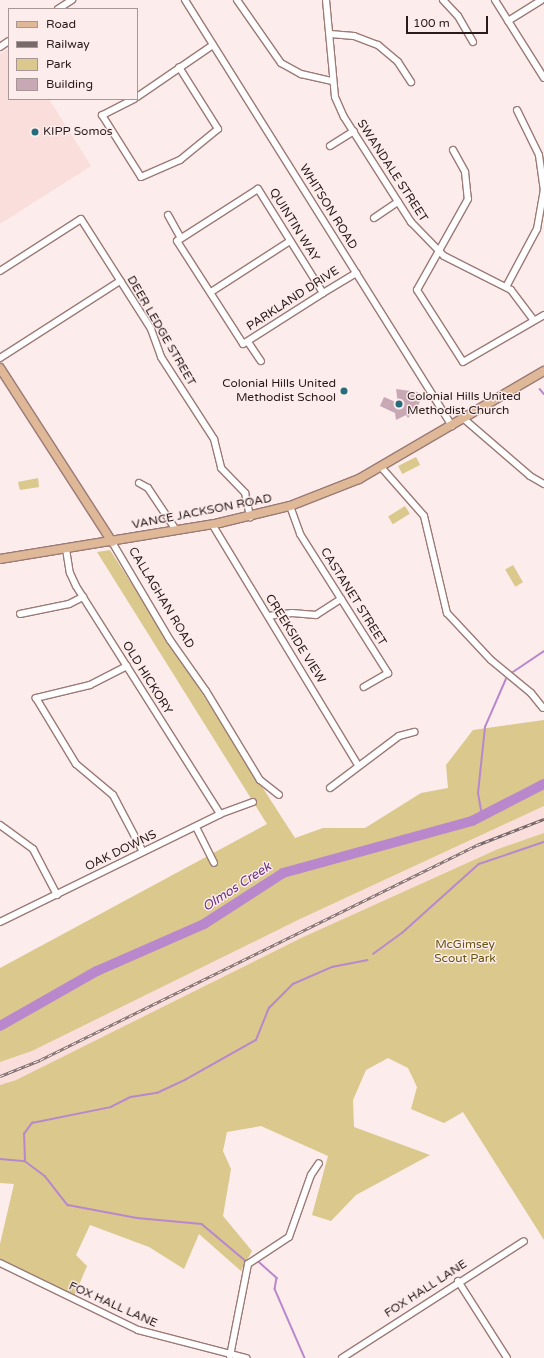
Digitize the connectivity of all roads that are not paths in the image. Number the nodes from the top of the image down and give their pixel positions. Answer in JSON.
{"nodes":[{"id":1,"x":72,"y":0,"type":"edge"},
{"id":2,"x":185,"y":0,"type":"edge"},
{"id":3,"x":237,"y":0,"type":"edge"},
{"id":4,"x":326,"y":0,"type":"edge"},
{"id":5,"x":442,"y":0,"type":"edge"},
{"id":6,"x":495,"y":0,"type":"edge"},
{"id":7,"x":540,"y":0,"type":"edge"},
{"id":8,"x":60,"y":8,"type":"edge"},
{"id":9,"x":508,"y":21,"type":"junction"},
{"id":10,"x":330,"y":34,"type":"junction"},
{"id":11,"x":474,"y":42,"type":"dead end"},
{"id":12,"x":213,"y":45,"type":"junction"},
{"id":13,"x":179,"y":67,"type":"junction"},
{"id":14,"x":544,"y":78,"type":"edge"},
{"id":15,"x":332,"y":81,"type":"junction"},
{"id":16,"x":412,"y":82,"type":"dead end"},
{"id":17,"x":138,"y":96,"type":"edge"},
{"id":18,"x":132,"y":100,"type":"edge"},
{"id":19,"x":517,"y":110,"type":"dead end"},
{"id":20,"x":354,"y":131,"type":"junction"},
{"id":21,"x":330,"y":146,"type":"dead end"},
{"id":22,"x":453,"y":150,"type":"dead end"},
{"id":23,"x":398,"y":202,"type":"junction"},
{"id":24,"x":543,"y":204,"type":"edge"},
{"id":25,"x":168,"y":215,"type":"dead end"},
{"id":26,"x":374,"y":218,"type":"dead end"},
{"id":27,"x":179,"y":239,"type":"junction"},
{"id":28,"x":290,"y":241,"type":"junction"},
{"id":29,"x":440,"y":252,"type":"junction"},
{"id":30,"x":0,"y":271,"type":"edge"},
{"id":31,"x":356,"y":273,"type":"junction"},
{"id":32,"x":120,"y":281,"type":"junction"},
{"id":33,"x":506,"y":287,"type":"junction"},
{"id":34,"x":211,"y":292,"type":"junction"},
{"id":35,"x":324,"y":293,"type":"junction"},
{"id":36,"x":544,"y":315,"type":"edge"},
{"id":37,"x":534,"y":320,"type":"junction"},
{"id":38,"x":245,"y":343,"type":"junction"},
{"id":39,"x":0,"y":358,"type":"edge"},
{"id":40,"x":261,"y":361,"type":"dead end"},
{"id":41,"x":0,"y":368,"type":"edge"},
{"id":42,"x":544,"y":371,"type":"edge"},
{"id":43,"x":464,"y":419,"type":"junction"},
{"id":44,"x":452,"y":426,"type":"junction"},
{"id":45,"x":381,"y":467,"type":"junction"},
{"id":46,"x":139,"y":484,"type":"dead end"},
{"id":47,"x":544,"y":484,"type":"edge"},
{"id":48,"x":290,"y":506,"type":"junction"},
{"id":49,"x":250,"y":517,"type":"junction"},
{"id":50,"x":212,"y":524,"type":"junction"},
{"id":51,"x":176,"y":530,"type":"junction"},
{"id":52,"x":112,"y":542,"type":"junction"},
{"id":53,"x":66,"y":549,"type":"junction"},
{"id":54,"x":0,"y":560,"type":"edge"},
{"id":55,"x":83,"y":597,"type":"junction"},
{"id":56,"x":341,"y":599,"type":"junction"},
{"id":57,"x":20,"y":614,"type":"dead end"},
{"id":58,"x":268,"y":616,"type":"junction"},
{"id":59,"x":127,"y":666,"type":"junction"},
{"id":60,"x":364,"y":687,"type":"dead end"},
{"id":61,"x":543,"y":708,"type":"dead end"},
{"id":62,"x":414,"y":732,"type":"dead end"},
{"id":63,"x":358,"y":765,"type":"junction"},
{"id":64,"x":330,"y":788,"type":"dead end"},
{"id":65,"x":279,"y":795,"type":"dead end"},
{"id":66,"x":253,"y":802,"type":"dead end"},
{"id":67,"x":220,"y":814,"type":"junction"},
{"id":68,"x":0,"y":825,"type":"edge"},
{"id":69,"x":196,"y":827,"type":"junction"},
{"id":70,"x":143,"y":852,"type":"junction"},
{"id":71,"x":214,"y":863,"type":"dead end"},
{"id":72,"x":57,"y":894,"type":"junction"},
{"id":73,"x":0,"y":922,"type":"edge"},
{"id":74,"x":319,"y":1163,"type":"dead end"},
{"id":75,"x":524,"y":1241,"type":"dead end"},
{"id":76,"x":0,"y":1264,"type":"edge"},
{"id":77,"x":458,"y":1281,"type":"junction"},
{"id":78,"x":230,"y":1356,"type":"edge"},
{"id":79,"x":246,"y":1358,"type":"edge"},
{"id":80,"x":342,"y":1358,"type":"edge"},
{"id":81,"x":507,"y":1358,"type":"edge"}],
"edges":[{"from":1,"to":8,"type":"street"},
{"from":2,"to":12,"type":"street","name":"WHITSON ROAD"},
{"from":3,"to":15,"type":"street"},
{"from":4,"to":10,"type":"street","name":"SWANDALE STREET"},
{"from":5,"to":11,"type":"street"},
{"from":6,"to":9,"type":"street"},
{"from":7,"to":9,"type":"street"},
{"from":9,"to":14,"type":"street"},
{"from":10,"to":15,"type":"street","name":"SWANDALE STREET"},
{"from":10,"to":16,"type":"street"},
{"from":12,"to":13,"type":"street"},
{"from":12,"to":31,"type":"street","name":"WHITSON ROAD"},
{"from":13,"to":17,"type":"street"},
{"from":13,"to":18,"type":"street"},
{"from":15,"to":20,"type":"street","name":"SWANDALE STREET"},
{"from":19,"to":24,"type":"street"},
{"from":20,"to":21,"type":"street"},
{"from":20,"to":23,"type":"street","name":"SWANDALE STREET"},
{"from":22,"to":29,"type":"street"},
{"from":23,"to":26,"type":"street"},
{"from":23,"to":29,"type":"street","name":"SWANDALE STREET"},
{"from":24,"to":33,"type":"street"},
{"from":25,"to":27,"type":"street"},
{"from":27,"to":28,"type":"street","name":"QUINTIN WAY"},
{"from":27,"to":34,"type":"street"},
{"from":28,"to":34,"type":"street"},
{"from":28,"to":35,"type":"street","name":"QUINTIN WAY"},
{"from":29,"to":33,"type":"street","name":"SWANDALE STREET"},
{"from":29,"to":37,"type":"street"},
{"from":30,"to":32,"type":"street","name":"DEER LEDGE STREET"},
{"from":31,"to":35,"type":"street","name":"PARKLAND DRIVE"},
{"from":31,"to":44,"type":"street","name":"WHITSON ROAD"},
{"from":32,"to":39,"type":"street"},
{"from":32,"to":49,"type":"street","name":"DEER LEDGE STREET"},
{"from":33,"to":37,"type":"street","name":"SWANDALE STREET"},
{"from":34,"to":38,"type":"street"},
{"from":35,"to":38,"type":"street","name":"PARKLAND DRIVE"},
{"from":36,"to":37,"type":"street"},
{"from":38,"to":40,"type":"street"},
{"from":41,"to":52,"type":"main road","name":"CALLAGHAN ROAD"},
{"from":42,"to":43,"type":"main road","name":"VANCE JACKSON ROAD"},
{"from":43,"to":44,"type":"main road","name":"VANCE JACKSON ROAD"},
{"from":43,"to":47,"type":"street"},
{"from":44,"to":45,"type":"main road","name":"VANCE JACKSON ROAD"},
{"from":45,"to":48,"type":"main road","name":"VANCE JACKSON ROAD"},
{"from":45,"to":61,"type":"street"},
{"from":46,"to":51,"type":"street"},
{"from":48,"to":49,"type":"main road","name":"VANCE JACKSON ROAD"},
{"from":48,"to":56,"type":"street","name":"CASTANET STREET"},
{"from":49,"to":50,"type":"main road","name":"VANCE JACKSON ROAD"},
{"from":50,"to":51,"type":"main road","name":"VANCE JACKSON ROAD"},
{"from":50,"to":58,"type":"street","name":"CREEKSIDE VIEW"},
{"from":51,"to":52,"type":"main road","name":"VANCE JACKSON ROAD"},
{"from":52,"to":53,"type":"main road","name":"VANCE JACKSON ROAD"},
{"from":52,"to":65,"type":"street","name":"CALLAGHAN ROAD"},
{"from":53,"to":54,"type":"main road","name":"VANCE JACKSON ROAD"},
{"from":53,"to":55,"type":"street","name":"OLD HICKORY"},
{"from":55,"to":57,"type":"street"},
{"from":55,"to":59,"type":"street","name":"OLD HICKORY"},
{"from":56,"to":58,"type":"street"},
{"from":56,"to":60,"type":"street","name":"CASTANET STREET"},
{"from":58,"to":63,"type":"street","name":"CREEKSIDE VIEW"},
{"from":59,"to":67,"type":"street","name":"OLD HICKORY"},
{"from":59,"to":70,"type":"street"},
{"from":62,"to":63,"type":"street"},
{"from":63,"to":64,"type":"street"},
{"from":66,"to":67,"type":"street","name":"OAK DOWNS"},
{"from":67,"to":69,"type":"street","name":"OAK DOWNS"},
{"from":68,"to":72,"type":"street"},
{"from":69,"to":70,"type":"street","name":"OAK DOWNS"},
{"from":69,"to":71,"type":"street"},
{"from":70,"to":72,"type":"street","name":"OAK DOWNS"},
{"from":72,"to":73,"type":"street","name":"OAK DOWNS"},
{"from":74,"to":78,"type":"street"},
{"from":75,"to":77,"type":"street","name":"FOX HALL LANE"},
{"from":76,"to":78,"type":"street","name":"FOX HALL LANE"},
{"from":77,"to":80,"type":"street","name":"FOX HALL LANE"},
{"from":77,"to":81,"type":"street"},
{"from":78,"to":79,"type":"street","name":"FOX HALL LANE"}]}
